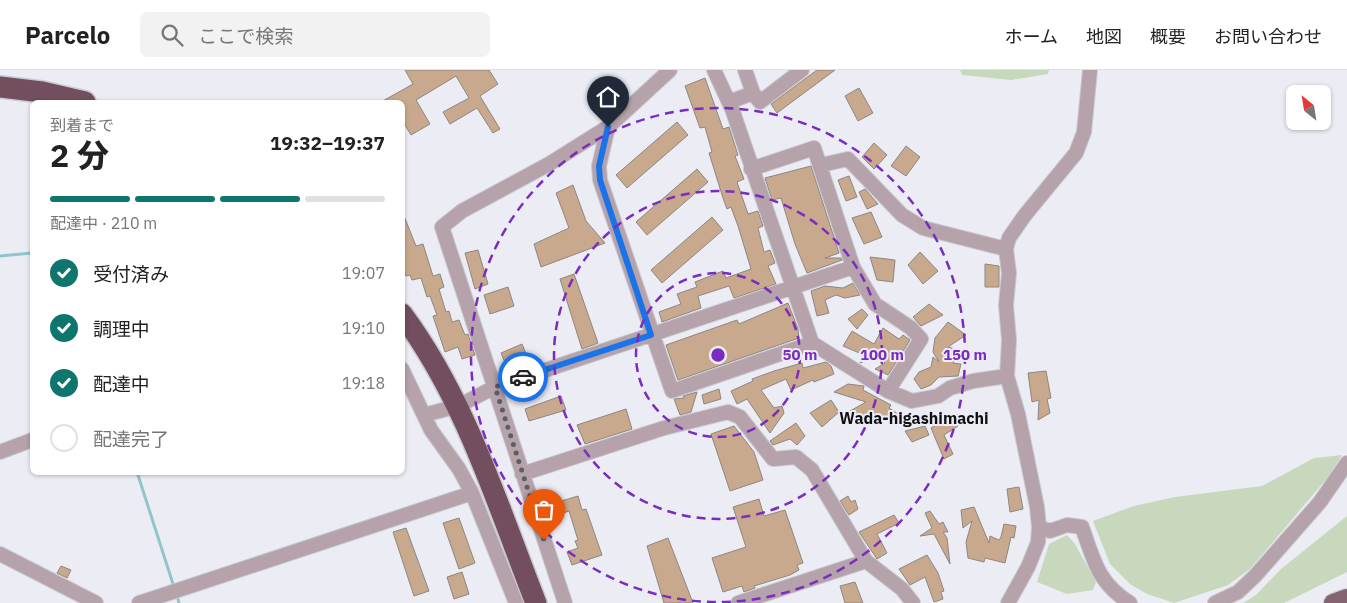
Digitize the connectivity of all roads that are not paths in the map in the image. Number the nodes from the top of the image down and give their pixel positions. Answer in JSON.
{"nodes":[{"id":1,"x":670,"y":70,"type":"edge"},
{"id":2,"x":714,"y":70,"type":"edge"},
{"id":3,"x":745,"y":70,"type":"edge"},
{"id":4,"x":802,"y":70,"type":"edge"},
{"id":5,"x":1090,"y":70,"type":"edge"},
{"id":6,"x":0,"y":87,"type":"edge"},
{"id":7,"x":753,"y":93,"type":"junction"},
{"id":8,"x":76,"y":100,"type":"edge"},
{"id":9,"x":729,"y":102,"type":"junction"},
{"id":10,"x":608,"y":127,"type":"junction"},
{"id":11,"x":821,"y":165,"type":"junction"},
{"id":12,"x":752,"y":169,"type":"junction"},
{"id":13,"x":1006,"y":249,"type":"junction"},
{"id":14,"x":853,"y":267,"type":"junction"},
{"id":15,"x":793,"y":288,"type":"junction"},
{"id":16,"x":405,"y":318,"type":"edge"},
{"id":17,"x":651,"y":335,"type":"junction"},
{"id":18,"x":812,"y":344,"type":"junction"},
{"id":19,"x":405,"y":375,"type":"edge"},
{"id":20,"x":1007,"y":376,"type":"junction"},
{"id":21,"x":495,"y":387,"type":"junction"},
{"id":22,"x":888,"y":391,"type":"junction"},
{"id":23,"x":458,"y":406,"type":"junction"},
{"id":24,"x":424,"y":415,"type":"junction"},
{"id":25,"x":30,"y":441,"type":"edge"},
{"id":26,"x":0,"y":452,"type":"edge"},
{"id":27,"x":1347,"y":463,"type":"edge"},
{"id":28,"x":522,"y":474,"type":"junction"},
{"id":29,"x":472,"y":493,"type":"junction"},
{"id":30,"x":1039,"y":527,"type":"junction"},
{"id":31,"x":0,"y":554,"type":"edge"},
{"id":32,"x":866,"y":561,"type":"junction"},
{"id":33,"x":1347,"y":598,"type":"edge"},
{"id":34,"x":96,"y":603,"type":"edge"},
{"id":35,"x":139,"y":603,"type":"edge"},
{"id":36,"x":516,"y":603,"type":"edge"},
{"id":37,"x":536,"y":603,"type":"edge"},
{"id":38,"x":565,"y":603,"type":"edge"},
{"id":39,"x":738,"y":603,"type":"edge"},
{"id":40,"x":913,"y":603,"type":"edge"},
{"id":41,"x":1008,"y":603,"type":"edge"},
{"id":42,"x":1130,"y":603,"type":"edge"},
{"id":43,"x":1215,"y":603,"type":"edge"},
{"id":44,"x":1333,"y":603,"type":"edge"}],
"edges":[{"from":1,"to":10,"type":"street"},
{"from":2,"to":9,"type":"street"},
{"from":3,"to":7,"type":"street"},
{"from":4,"to":7,"type":"street"},
{"from":5,"to":13,"type":"street"},
{"from":6,"to":8,"type":"highway"},
{"from":7,"to":9,"type":"street"},
{"from":9,"to":12,"type":"street"},
{"from":10,"to":17,"type":"street"},
{"from":10,"to":21,"type":"street"},
{"from":11,"to":12,"type":"street"},
{"from":11,"to":13,"type":"street"},
{"from":11,"to":14,"type":"street"},
{"from":12,"to":15,"type":"street"},
{"from":13,"to":20,"type":"street"},
{"from":14,"to":15,"type":"street"},
{"from":14,"to":22,"type":"street"},
{"from":15,"to":17,"type":"street"},
{"from":15,"to":18,"type":"street"},
{"from":16,"to":23,"type":"highway"},
{"from":17,"to":18,"type":"street"},
{"from":17,"to":21,"type":"street"},
{"from":18,"to":22,"type":"street"},
{"from":19,"to":24,"type":"street"},
{"from":20,"to":22,"type":"street"},
{"from":20,"to":30,"type":"street"},
{"from":21,"to":23,"type":"street"},
{"from":21,"to":28,"type":"street"},
{"from":23,"to":24,"type":"street"},
{"from":23,"to":37,"type":"highway"},
{"from":24,"to":29,"type":"street"},
{"from":25,"to":26,"type":"street"},
{"from":27,"to":43,"type":"street"},
{"from":28,"to":32,"type":"street"},
{"from":28,"to":38,"type":"street"},
{"from":29,"to":35,"type":"street"},
{"from":29,"to":36,"type":"street"},
{"from":30,"to":41,"type":"street"},
{"from":30,"to":42,"type":"street"},
{"from":31,"to":34,"type":"street"},
{"from":32,"to":39,"type":"street"},
{"from":32,"to":40,"type":"street"},
{"from":33,"to":44,"type":"main road"}]}
